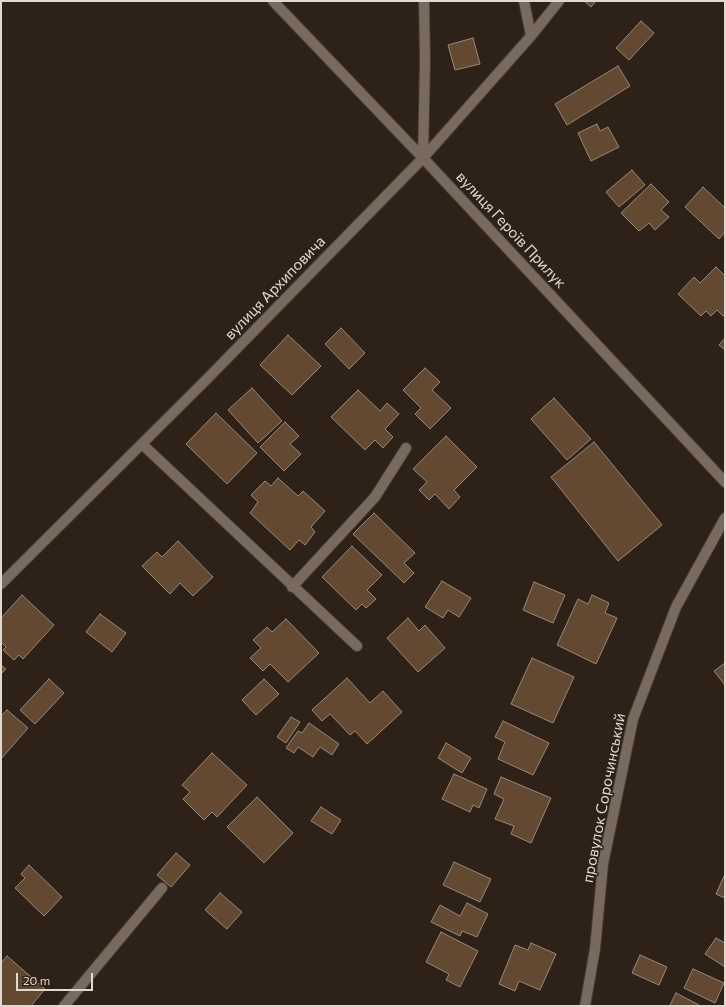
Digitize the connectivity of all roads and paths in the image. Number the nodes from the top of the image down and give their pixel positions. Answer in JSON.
{"nodes":[{"id":1,"x":273,"y":1,"type":"edge"},
{"id":2,"x":424,"y":1,"type":"edge"},
{"id":3,"x":524,"y":1,"type":"edge"},
{"id":4,"x":559,"y":1,"type":"edge"},
{"id":5,"x":531,"y":36,"type":"junction"},
{"id":6,"x":424,"y":158,"type":"junction"},
{"id":7,"x":142,"y":444,"type":"junction"},
{"id":8,"x":406,"y":448,"type":"dead end"},
{"id":9,"x":725,"y":482,"type":"edge"},
{"id":10,"x":725,"y":518,"type":"edge"},
{"id":11,"x":1,"y":584,"type":"edge"},
{"id":12,"x":292,"y":586,"type":"junction"},
{"id":13,"x":357,"y":646,"type":"dead end"},
{"id":14,"x":162,"y":888,"type":"dead end"},
{"id":15,"x":64,"y":1006,"type":"edge"},
{"id":16,"x":585,"y":1006,"type":"edge"}],
"edges":[{"from":1,"to":6,"type":"street","name":"вулиця Героїв Прилук"},
{"from":2,"to":6,"type":"street"},
{"from":3,"to":5,"type":"street"},
{"from":4,"to":5,"type":"street","name":"вулиця Архиповича"},
{"from":5,"to":6,"type":"street","name":"вулиця Архиповича"},
{"from":6,"to":7,"type":"street","name":"вулиця Архиповича"},
{"from":6,"to":9,"type":"street","name":"вулиця Героїв Прилук"},
{"from":7,"to":11,"type":"street","name":"вулиця Архиповича"},
{"from":7,"to":12,"type":"street"},
{"from":8,"to":12,"type":"street"},
{"from":10,"to":16,"type":"street","name":"провулок Сорочинський"},
{"from":12,"to":13,"type":"street"},
{"from":14,"to":15,"type":"street"}]}
